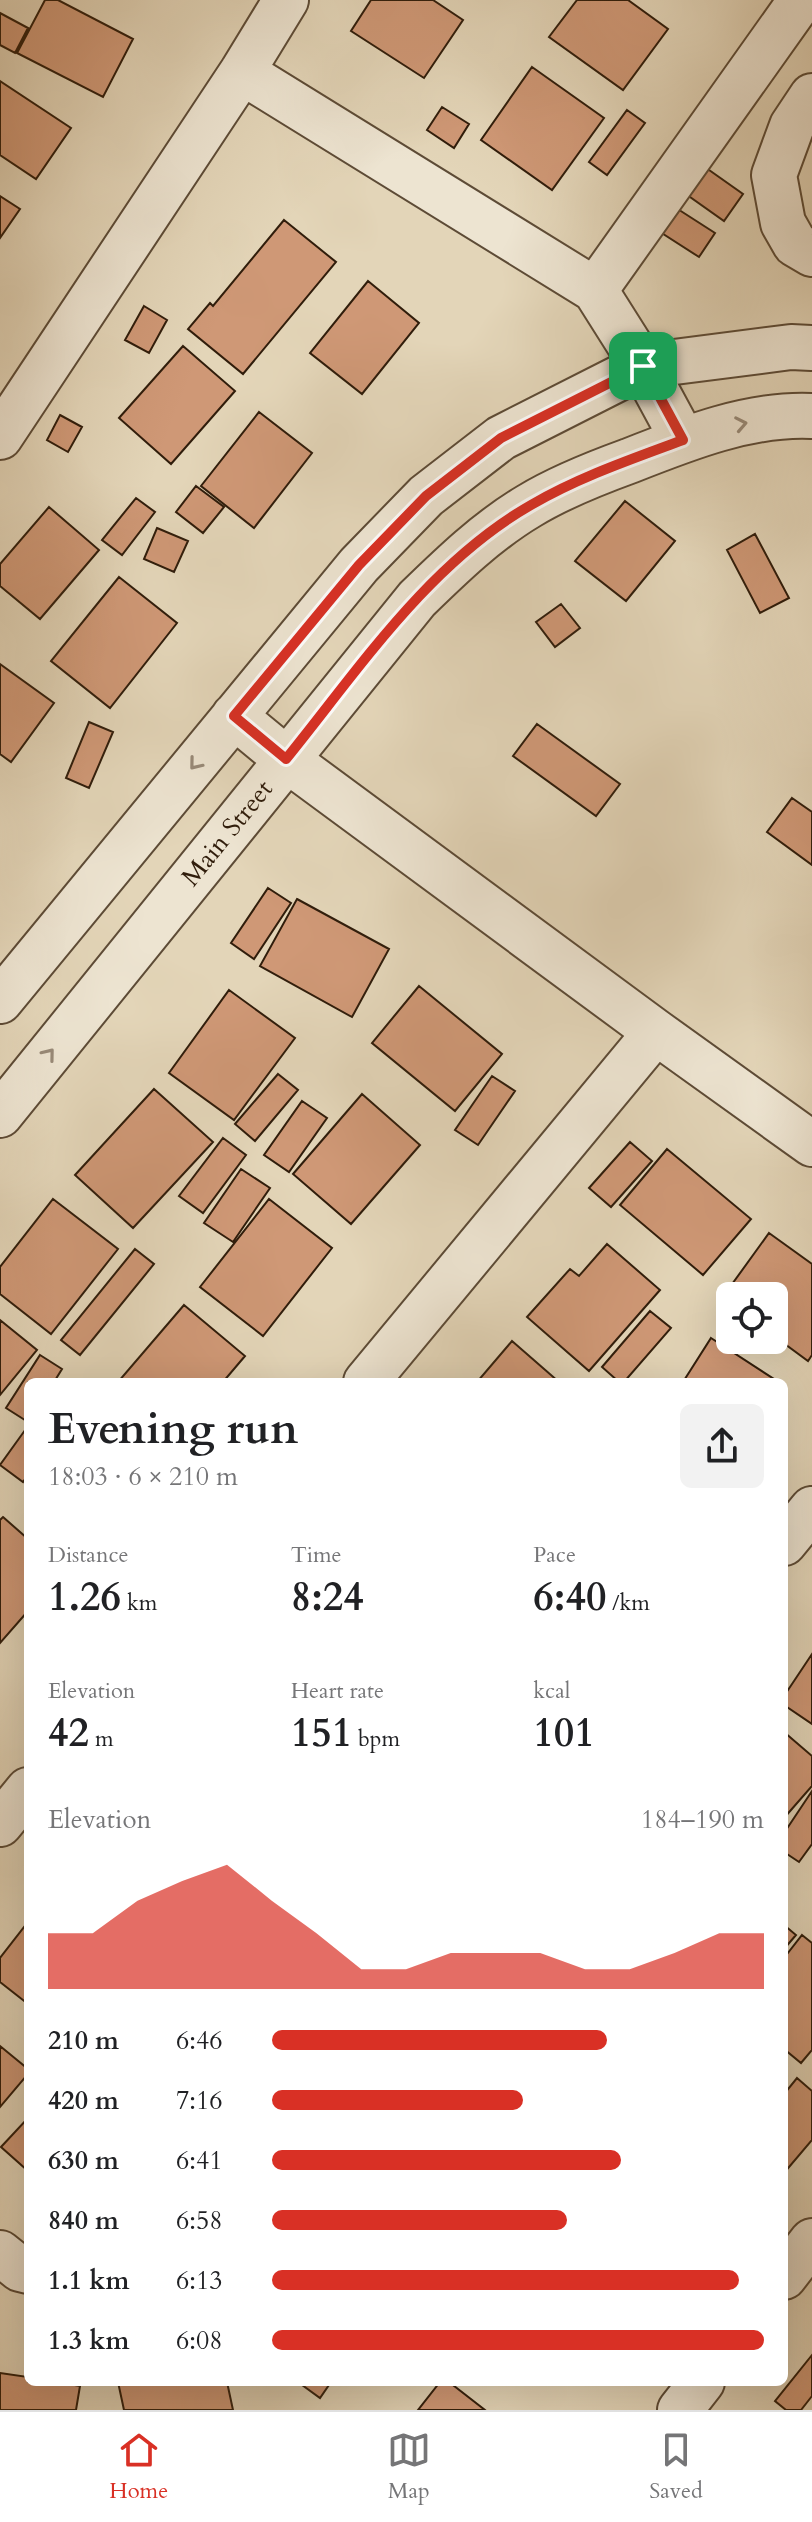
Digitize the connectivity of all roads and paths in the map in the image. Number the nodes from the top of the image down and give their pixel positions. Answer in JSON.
{"nodes":[{"id":1,"x":286,"y":0,"type":"edge"},
{"id":2,"x":801,"y":0,"type":"edge"},
{"id":3,"x":242,"y":72,"type":"junction"},
{"id":4,"x":812,"y":96,"type":"edge"},
{"id":5,"x":812,"y":254,"type":"edge"},
{"id":6,"x":595,"y":290,"type":"junction"},
{"id":7,"x":812,"y":348,"type":"edge"},
{"id":8,"x":643,"y":366,"type":"junction"},
{"id":9,"x":812,"y":416,"type":"edge"},
{"id":10,"x":0,"y":437,"type":"edge"},
{"id":11,"x":683,"y":440,"type":"junction"},
{"id":12,"x":234,"y":716,"type":"junction"},
{"id":13,"x":286,"y":759,"type":"junction"},
{"id":14,"x":0,"y":1001,"type":"edge"},
{"id":15,"x":656,"y":1032,"type":"junction"},
{"id":16,"x":0,"y":1115,"type":"edge"},
{"id":17,"x":812,"y":1144,"type":"edge"},
{"id":18,"x":369,"y":1378,"type":"edge"},
{"id":19,"x":812,"y":1509,"type":"edge"},
{"id":20,"x":788,"y":1538,"type":"edge"},
{"id":21,"x":24,"y":1795,"type":"edge"},
{"id":22,"x":0,"y":1824,"type":"edge"},
{"id":23,"x":812,"y":2241,"type":"edge"},
{"id":24,"x":0,"y":2253,"type":"edge"},
{"id":25,"x":24,"y":2270,"type":"edge"},
{"id":26,"x":788,"y":2272,"type":"edge"},
{"id":27,"x":699,"y":2386,"type":"edge"},
{"id":28,"x":680,"y":2410,"type":"edge"}],
"edges":[{"from":1,"to":3,"type":"street"},
{"from":2,"to":6,"type":"street"},
{"from":3,"to":6,"type":"street"},
{"from":3,"to":10,"type":"street"},
{"from":4,"to":5,"type":"street"},
{"from":6,"to":8,"type":"street"},
{"from":7,"to":8,"type":"street"},
{"from":8,"to":11,"type":"street"},
{"from":8,"to":12,"type":"street"},
{"from":11,"to":9,"type":"street","name":"Main Street","one_way":true},
{"from":11,"to":13,"type":"street","name":"Main Street"},
{"from":12,"to":13,"type":"street"},
{"from":12,"to":14,"type":"street","one_way":true},
{"from":13,"to":15,"type":"street"},
{"from":16,"to":13,"type":"street","name":"Main Street","one_way":true},
{"from":15,"to":17,"type":"street"},
{"from":15,"to":18,"type":"street"},
{"from":19,"to":20,"type":"street"},
{"from":21,"to":22,"type":"street"},
{"from":23,"to":26,"type":"street"},
{"from":24,"to":25,"type":"street"},
{"from":27,"to":28,"type":"street"}]}
